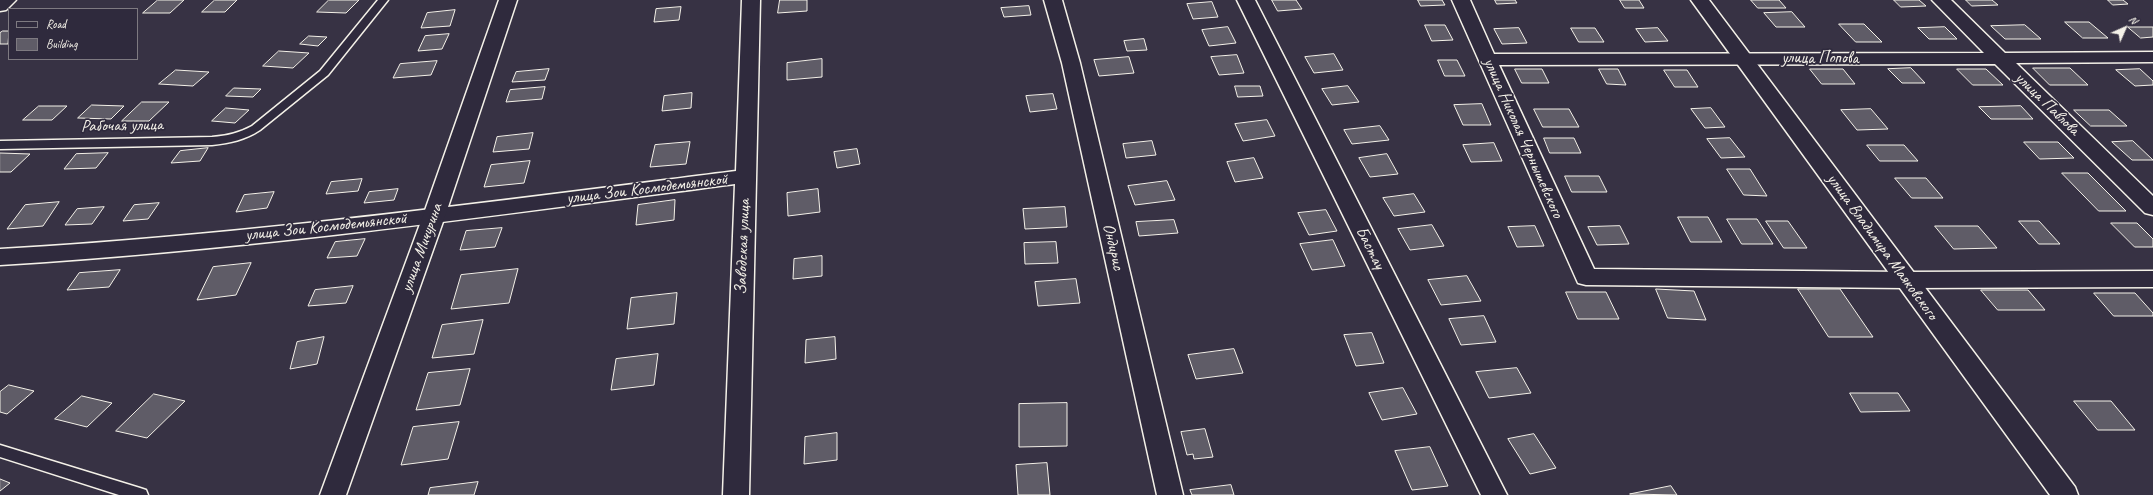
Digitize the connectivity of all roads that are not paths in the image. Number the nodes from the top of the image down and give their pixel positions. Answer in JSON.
{"nodes":[{"id":1,"x":7,"y":0,"type":"edge"},
{"id":2,"x":383,"y":0,"type":"edge"},
{"id":3,"x":508,"y":0,"type":"edge"},
{"id":4,"x":751,"y":0,"type":"edge"},
{"id":5,"x":1053,"y":0,"type":"edge"},
{"id":6,"x":1246,"y":0,"type":"edge"},
{"id":7,"x":1461,"y":0,"type":"edge"},
{"id":8,"x":1700,"y":0,"type":"edge"},
{"id":9,"x":1941,"y":0,"type":"edge"},
{"id":10,"x":0,"y":6,"type":"edge"},
{"id":11,"x":2153,"y":57,"type":"edge"},
{"id":12,"x":2000,"y":58,"type":"junction"},
{"id":13,"x":1488,"y":59,"type":"junction"},
{"id":14,"x":1744,"y":60,"type":"junction"},
{"id":15,"x":0,"y":145,"type":"edge"},
{"id":16,"x":745,"y":176,"type":"junction"},
{"id":17,"x":2153,"y":208,"type":"edge"},
{"id":18,"x":434,"y":216,"type":"junction"},
{"id":19,"x":0,"y":257,"type":"edge"},
{"id":20,"x":2153,"y":279,"type":"edge"},
{"id":21,"x":1906,"y":280,"type":"junction"},
{"id":22,"x":0,"y":450,"type":"edge"},
{"id":23,"x":140,"y":495,"type":"edge"},
{"id":24,"x":333,"y":495,"type":"edge"},
{"id":25,"x":736,"y":495,"type":"edge"},
{"id":26,"x":1170,"y":495,"type":"edge"},
{"id":27,"x":1494,"y":495,"type":"edge"},
{"id":28,"x":2065,"y":495,"type":"edge"}],
"edges":[{"from":1,"to":10,"type":"street"},
{"from":2,"to":15,"type":"lane","name":"Рабочая улица"},
{"from":3,"to":18,"type":"street","name":"улица Мичурина"},
{"from":4,"to":16,"type":"street","name":"Заводская улица"},
{"from":5,"to":26,"type":"street","name":"Ондирис"},
{"from":6,"to":27,"type":"street","name":"Бастау"},
{"from":7,"to":13,"type":"street","name":"улица Николая Чернышевского"},
{"from":8,"to":14,"type":"street","name":"улица Владимира Маяковского"},
{"from":9,"to":12,"type":"street","name":"улица Павлова"},
{"from":11,"to":12,"type":"street","name":"улица Попова"},
{"from":12,"to":14,"type":"street","name":"улица Попова"},
{"from":12,"to":17,"type":"street","name":"улица Павлова"},
{"from":13,"to":14,"type":"street","name":"улица Попова"},
{"from":13,"to":21,"type":"street","name":"улица Николая Чернышевского"},
{"from":14,"to":21,"type":"street","name":"улица Владимира Маяковского"},
{"from":16,"to":18,"type":"street","name":"улица Зои Космодемьянской"},
{"from":16,"to":25,"type":"street","name":"Заводская улица"},
{"from":18,"to":19,"type":"street","name":"улица Зои Космодемьянской"},
{"from":18,"to":24,"type":"street","name":"улица Мичурина"},
{"from":20,"to":21,"type":"street"},
{"from":21,"to":28,"type":"street","name":"улица Владимира Маяковского"},
{"from":22,"to":23,"type":"lane"}]}
